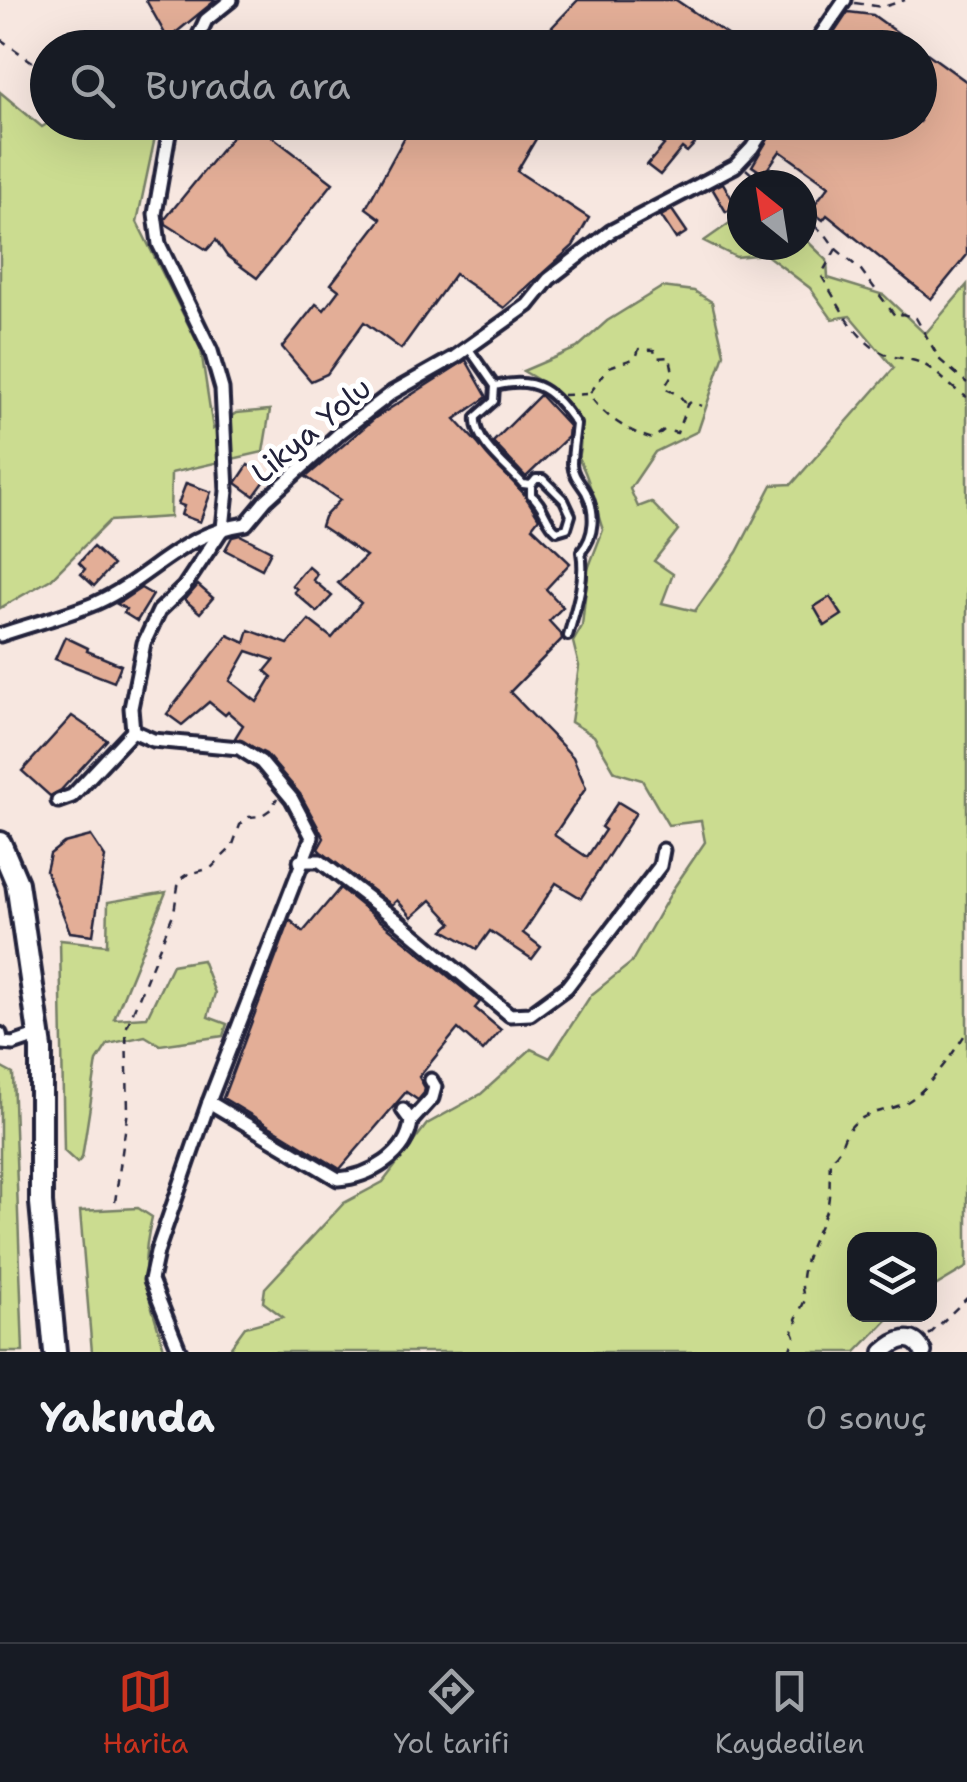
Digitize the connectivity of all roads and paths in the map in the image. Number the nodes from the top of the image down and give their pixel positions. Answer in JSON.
{"nodes":[{"id":1,"x":231,"y":0,"type":"edge"},
{"id":2,"x":905,"y":0,"type":"edge"},
{"id":3,"x":844,"y":1,"type":"edge"},
{"id":4,"x":201,"y":30,"type":"edge"},
{"id":5,"x":824,"y":30,"type":"edge"},
{"id":6,"x":0,"y":40,"type":"edge"},
{"id":7,"x":30,"y":61,"type":"edge"},
{"id":8,"x":168,"y":140,"type":"edge"},
{"id":9,"x":757,"y":140,"type":"edge"},
{"id":10,"x":739,"y":162,"type":"junction"},
{"id":11,"x":748,"y":170,"type":"edge"},
{"id":12,"x":817,"y":228,"type":"edge"},
{"id":13,"x":836,"y":249,"type":"junction"},
{"id":14,"x":469,"y":348,"type":"junction"},
{"id":15,"x":967,"y":384,"type":"edge"},
{"id":16,"x":495,"y":386,"type":"junction"},
{"id":17,"x":589,"y":394,"type":"junction"},
{"id":18,"x":557,"y":397,"type":"junction"},
{"id":19,"x":967,"y":398,"type":"edge"},
{"id":20,"x":687,"y":405,"type":"junction"},
{"id":21,"x":702,"y":406,"type":"dead end"},
{"id":22,"x":531,"y":485,"type":"junction"},
{"id":23,"x":224,"y":528,"type":"junction"},
{"id":24,"x":0,"y":635,"type":"edge"},
{"id":25,"x":568,"y":636,"type":"dead end"},
{"id":26,"x":132,"y":731,"type":"junction"},
{"id":27,"x":282,"y":787,"type":"junction"},
{"id":28,"x":58,"y":802,"type":"dead end"},
{"id":29,"x":0,"y":843,"type":"edge"},
{"id":30,"x":663,"y":850,"type":"dead end"},
{"id":31,"x":300,"y":861,"type":"junction"},
{"id":32,"x":967,"y":1031,"type":"edge"},
{"id":33,"x":0,"y":1034,"type":"edge"},
{"id":34,"x":39,"y":1034,"type":"junction"},
{"id":35,"x":431,"y":1080,"type":"dead end"},
{"id":36,"x":209,"y":1102,"type":"junction"},
{"id":37,"x":402,"y":1110,"type":"dead end"},
{"id":38,"x":411,"y":1121,"type":"junction"},
{"id":39,"x":115,"y":1202,"type":"dead end"},
{"id":40,"x":967,"y":1298,"type":"edge"},
{"id":41,"x":922,"y":1348,"type":"edge"},
{"id":42,"x":55,"y":1352,"type":"edge"},
{"id":43,"x":180,"y":1352,"type":"edge"},
{"id":44,"x":789,"y":1352,"type":"edge"},
{"id":45,"x":882,"y":1352,"type":"edge"}],
"edges":[{"from":1,"to":4,"type":"street"},
{"from":2,"to":3,"type":"path"},
{"from":3,"to":5,"type":"street"},
{"from":6,"to":7,"type":"path"},
{"from":8,"to":23,"type":"street","name":"Likya Yolu"},
{"from":9,"to":10,"type":"street","name":"Likya Yolu"},
{"from":10,"to":11,"type":"path"},
{"from":10,"to":14,"type":"street","name":"Likya Yolu"},
{"from":12,"to":13,"type":"path"},
{"from":13,"to":15,"type":"path"},
{"from":13,"to":19,"type":"path"},
{"from":14,"to":16,"type":"lane"},
{"from":14,"to":23,"type":"street","name":"Likya Yolu"},
{"from":16,"to":18,"type":"lane"},
{"from":16,"to":22,"type":"lane"},
{"from":17,"to":18,"type":"path"},
{"from":17,"to":20,"type":"path"},
{"from":17,"to":20,"type":"path"},
{"from":18,"to":25,"type":"lane"},
{"from":20,"to":21,"type":"path"},
{"from":22,"to":22,"type":"lane"},
{"from":23,"to":24,"type":"street"},
{"from":23,"to":26,"type":"street"},
{"from":26,"to":27,"type":"street"},
{"from":26,"to":28,"type":"street"},
{"from":27,"to":31,"type":"street"},
{"from":27,"to":39,"type":"path"},
{"from":29,"to":34,"type":"highway"},
{"from":30,"to":31,"type":"street"},
{"from":31,"to":36,"type":"street"},
{"from":32,"to":44,"type":"path"},
{"from":33,"to":34,"type":"street"},
{"from":34,"to":42,"type":"highway"},
{"from":35,"to":38,"type":"street"},
{"from":36,"to":38,"type":"street"},
{"from":36,"to":43,"type":"street"},
{"from":37,"to":38,"type":"street"},
{"from":40,"to":41,"type":"path"},
{"from":41,"to":45,"type":"main road"}]}
